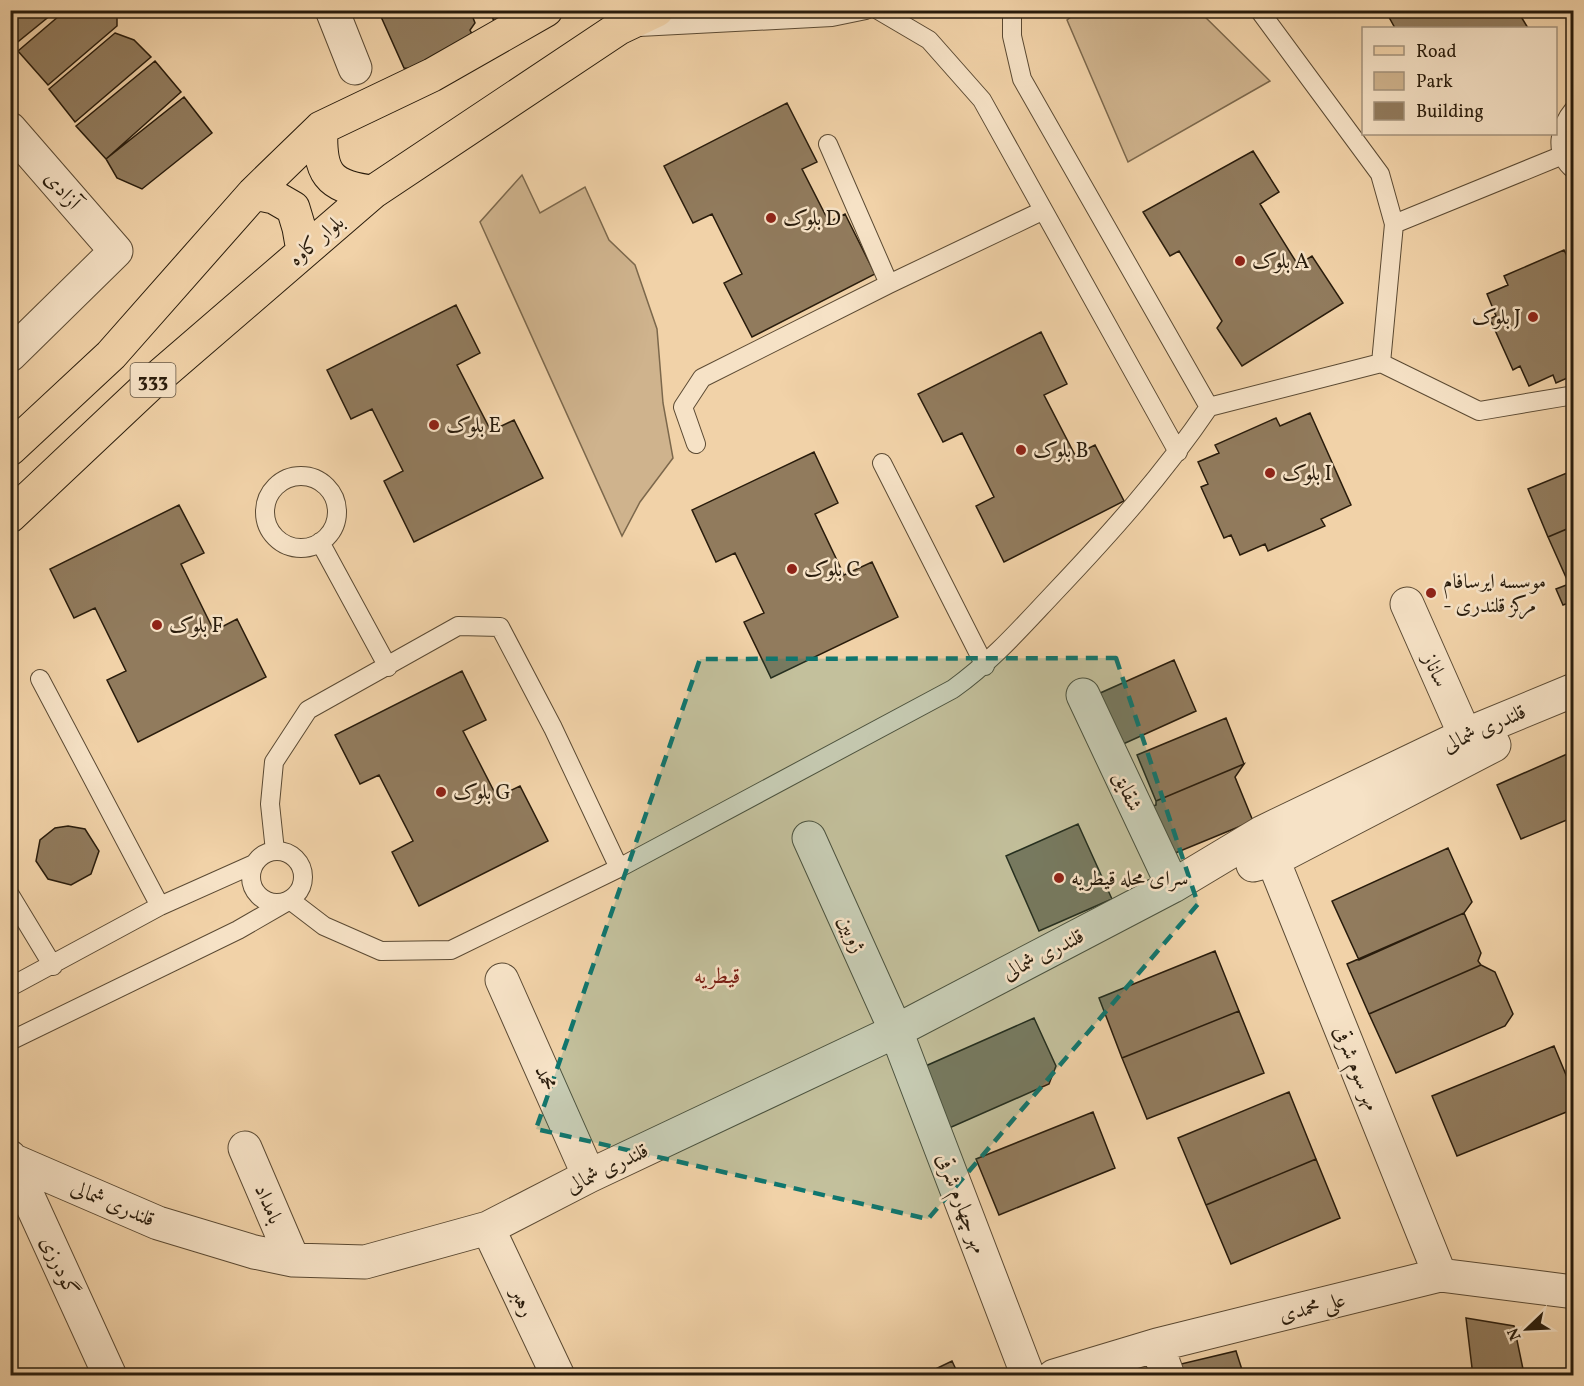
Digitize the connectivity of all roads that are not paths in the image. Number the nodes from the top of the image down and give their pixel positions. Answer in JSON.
{"nodes":[{"id":1,"x":332,"y":10,"type":"edge"},
{"id":2,"x":546,"y":10,"type":"edge"},
{"id":3,"x":657,"y":10,"type":"edge"},
{"id":4,"x":866,"y":10,"type":"edge"},
{"id":5,"x":878,"y":10,"type":"edge"},
{"id":6,"x":1012,"y":10,"type":"edge"},
{"id":7,"x":1259,"y":10,"type":"edge"},
{"id":8,"x":619,"y":27,"type":"junction"},
{"id":9,"x":355,"y":68,"type":"dead end"},
{"id":10,"x":1574,"y":109,"type":"edge"},
{"id":11,"x":321,"y":128,"type":"junction"},
{"id":12,"x":10,"y":129,"type":"edge"},
{"id":13,"x":828,"y":144,"type":"dead end"},
{"id":14,"x":1568,"y":163,"type":"edge"},
{"id":15,"x":373,"y":192,"type":"junction"},
{"id":16,"x":254,"y":193,"type":"junction"},
{"id":17,"x":1042,"y":211,"type":"junction"},
{"id":18,"x":1395,"y":224,"type":"junction"},
{"id":19,"x":303,"y":251,"type":"junction"},
{"id":20,"x":889,"y":284,"type":"junction"},
{"id":21,"x":10,"y":356,"type":"edge"},
{"id":22,"x":1381,"y":363,"type":"junction"},
{"id":23,"x":1574,"y":394,"type":"edge"},
{"id":24,"x":1209,"y":407,"type":"junction"},
{"id":25,"x":696,"y":444,"type":"dead end"},
{"id":26,"x":10,"y":448,"type":"edge"},
{"id":27,"x":1178,"y":452,"type":"junction"},
{"id":28,"x":882,"y":463,"type":"dead end"},
{"id":29,"x":10,"y":516,"type":"edge"},
{"id":30,"x":320,"y":542,"type":"junction"},
{"id":31,"x":1407,"y":604,"type":"dead end"},
{"id":32,"x":985,"y":666,"type":"junction"},
{"id":33,"x":388,"y":667,"type":"junction"},
{"id":34,"x":40,"y":679,"type":"dead end"},
{"id":35,"x":1574,"y":690,"type":"edge"},
{"id":36,"x":1083,"y":695,"type":"dead end"},
{"id":37,"x":1574,"y":702,"type":"edge"},
{"id":38,"x":1465,"y":735,"type":"junction"},
{"id":39,"x":809,"y":837,"type":"dead end"},
{"id":40,"x":275,"y":851,"type":"junction"},
{"id":41,"x":1273,"y":860,"type":"junction"},
{"id":42,"x":254,"y":864,"type":"junction"},
{"id":43,"x":619,"y":868,"type":"junction"},
{"id":44,"x":1173,"y":886,"type":"junction"},
{"id":45,"x":10,"y":895,"type":"edge"},
{"id":46,"x":290,"y":900,"type":"junction"},
{"id":47,"x":160,"y":906,"type":"junction"},
{"id":48,"x":53,"y":966,"type":"junction"},
{"id":49,"x":502,"y":980,"type":"dead end"},
{"id":50,"x":10,"y":987,"type":"edge"},
{"id":51,"x":896,"y":1031,"type":"junction"},
{"id":52,"x":18,"y":1037,"type":"edge"},
{"id":53,"x":245,"y":1148,"type":"dead end"},
{"id":54,"x":11,"y":1159,"type":"edge"},
{"id":55,"x":590,"y":1176,"type":"junction"},
{"id":56,"x":488,"y":1228,"type":"junction"},
{"id":57,"x":293,"y":1260,"type":"junction"},
{"id":58,"x":1440,"y":1275,"type":"junction"},
{"id":59,"x":1574,"y":1292,"type":"edge"},
{"id":60,"x":1157,"y":1345,"type":"junction"},
{"id":61,"x":110,"y":1376,"type":"edge"},
{"id":62,"x":558,"y":1376,"type":"edge"},
{"id":63,"x":1028,"y":1376,"type":"edge"},
{"id":64,"x":1054,"y":1376,"type":"edge"},
{"id":65,"x":1168,"y":1376,"type":"edge"}],
"edges":[{"from":1,"to":9,"type":"street"},
{"from":2,"to":11,"type":"main road","number":"333"},
{"from":3,"to":8,"type":"main road","name":"بلوار کاوه","number":"333"},
{"from":4,"to":8,"type":"lane"},
{"from":5,"to":17,"type":"lane"},
{"from":6,"to":24,"type":"lane"},
{"from":7,"to":18,"type":"lane"},
{"from":8,"to":15,"type":"main road","name":"بلوار کاوه","number":"333"},
{"from":10,"to":14,"type":"lane"},
{"from":11,"to":15,"type":"main road"},
{"from":11,"to":16,"type":"main road","number":"333"},
{"from":12,"to":21,"type":"street","name":"آزادی"},
{"from":13,"to":20,"type":"lane"},
{"from":14,"to":18,"type":"lane"},
{"from":15,"to":19,"type":"main road","name":"بلوار کاوه","number":"333"},
{"from":16,"to":19,"type":"main road"},
{"from":16,"to":26,"type":"main road","number":"333"},
{"from":17,"to":20,"type":"lane"},
{"from":17,"to":27,"type":"lane"},
{"from":18,"to":22,"type":"lane"},
{"from":19,"to":29,"type":"main road","name":"بلوار کاوه","number":"333"},
{"from":20,"to":25,"type":"lane"},
{"from":22,"to":23,"type":"lane"},
{"from":22,"to":24,"type":"lane"},
{"from":24,"to":27,"type":"lane"},
{"from":27,"to":32,"type":"lane"},
{"from":28,"to":32,"type":"lane"},
{"from":30,"to":30,"type":"lane"},
{"from":30,"to":33,"type":"lane"},
{"from":31,"to":38,"type":"street","name":"ساناز"},
{"from":32,"to":43,"type":"lane"},
{"from":33,"to":40,"type":"lane"},
{"from":33,"to":43,"type":"lane"},
{"from":34,"to":47,"type":"lane"},
{"from":35,"to":38,"type":"street","name":"قلندری شمالی"},
{"from":36,"to":44,"type":"street","name":"شقایق"},
{"from":37,"to":41,"type":"street","name":"قلندری شمالی"},
{"from":38,"to":44,"type":"street","name":"قلندری شمالی"},
{"from":39,"to":51,"type":"street","name":"ژوبین"},
{"from":40,"to":42,"type":"lane"},
{"from":40,"to":46,"type":"lane"},
{"from":41,"to":44,"type":"street","name":"قلندری شمالی"},
{"from":41,"to":58,"type":"street","name":"مهر سوم شرقی"},
{"from":42,"to":46,"type":"lane"},
{"from":42,"to":47,"type":"lane"},
{"from":43,"to":46,"type":"lane"},
{"from":44,"to":51,"type":"street","name":"قلندری شمالی"},
{"from":45,"to":48,"type":"lane"},
{"from":46,"to":52,"type":"lane"},
{"from":47,"to":48,"type":"lane"},
{"from":48,"to":50,"type":"lane"},
{"from":49,"to":55,"type":"street","name":"محمد"},
{"from":51,"to":55,"type":"street","name":"قلندری شمالی"},
{"from":51,"to":63,"type":"street","name":"مهر چهارم شرقی"},
{"from":53,"to":57,"type":"street","name":"بامداد"},
{"from":54,"to":57,"type":"street","name":"قلندری شمالی"},
{"from":54,"to":61,"type":"street","name":"گودرزی"},
{"from":55,"to":56,"type":"street","name":"قلندری شمالی"},
{"from":56,"to":57,"type":"street","name":"قلندری شمالی"},
{"from":56,"to":62,"type":"street","name":"رهبر"},
{"from":58,"to":59,"type":"street","name":"علی محمدی"},
{"from":58,"to":60,"type":"street","name":"علی محمدی"},
{"from":60,"to":64,"type":"street","name":"علی محمدی"},
{"from":60,"to":65,"type":"street"}]}
